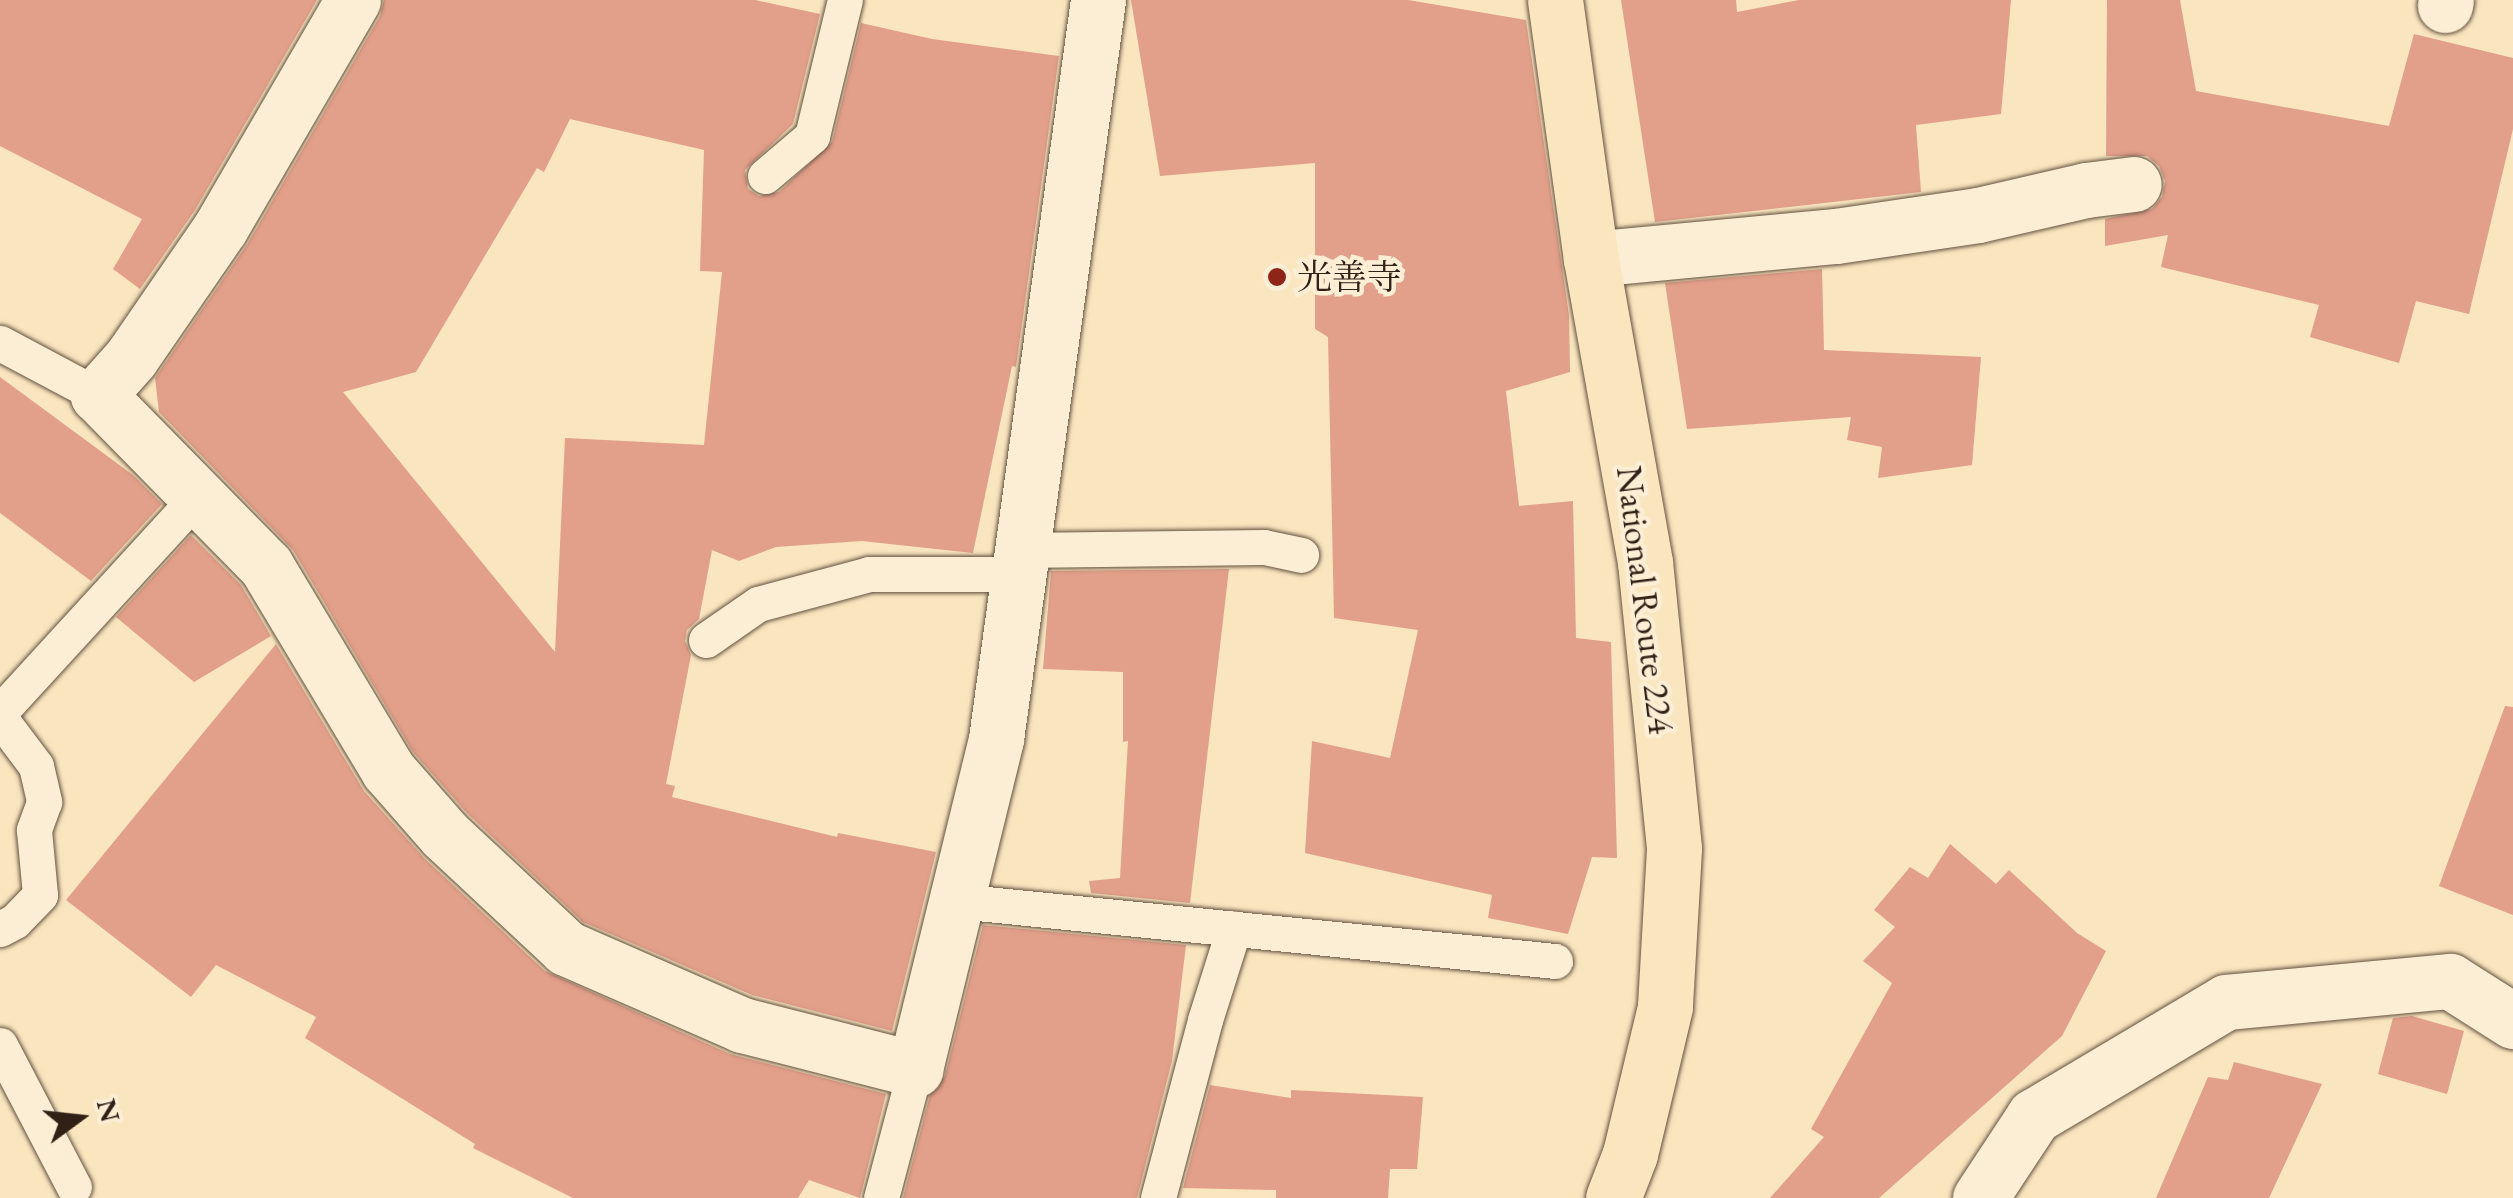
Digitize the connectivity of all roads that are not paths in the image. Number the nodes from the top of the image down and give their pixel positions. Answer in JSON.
{"nodes":[{"id":1,"x":353,"y":0,"type":"edge"},
{"id":2,"x":845,"y":0,"type":"edge"},
{"id":3,"x":1098,"y":0,"type":"edge"},
{"id":4,"x":1554,"y":0,"type":"edge"},
{"id":5,"x":766,"y":176,"type":"dead end"},
{"id":6,"x":2134,"y":184,"type":"dead end"},
{"id":7,"x":1591,"y":260,"type":"junction"},
{"id":8,"x":0,"y":343,"type":"edge"},
{"id":9,"x":98,"y":394,"type":"junction"},
{"id":10,"x":196,"y":498,"type":"junction"},
{"id":11,"x":1301,"y":554,"type":"dead end"},
{"id":12,"x":1019,"y":562,"type":"junction"},
{"id":13,"x":706,"y":640,"type":"dead end"},
{"id":14,"x":0,"y":715,"type":"edge"},
{"id":15,"x":957,"y":901,"type":"junction"},
{"id":16,"x":1234,"y":928,"type":"junction"},
{"id":17,"x":0,"y":929,"type":"edge"},
{"id":18,"x":1555,"y":961,"type":"dead end"},
{"id":19,"x":2513,"y":1020,"type":"edge"},
{"id":20,"x":0,"y":1045,"type":"edge"},
{"id":21,"x":915,"y":1070,"type":"junction"},
{"id":22,"x":74,"y":1187,"type":"dead end"},
{"id":23,"x":881,"y":1198,"type":"edge"},
{"id":24,"x":1158,"y":1198,"type":"edge"},
{"id":25,"x":1614,"y":1198,"type":"edge"},
{"id":26,"x":1980,"y":1198,"type":"edge"}],
"edges":[{"from":1,"to":9,"type":"street"},
{"from":2,"to":5,"type":"lane"},
{"from":3,"to":12,"type":"street"},
{"from":4,"to":7,"type":"highway","name":"National Route 224"},
{"from":6,"to":7,"type":"street"},
{"from":7,"to":25,"type":"highway","name":"National Route 224"},
{"from":8,"to":9,"type":"lane"},
{"from":9,"to":10,"type":"street"},
{"from":10,"to":14,"type":"lane"},
{"from":10,"to":21,"type":"street"},
{"from":11,"to":12,"type":"lane"},
{"from":12,"to":13,"type":"lane"},
{"from":12,"to":15,"type":"street"},
{"from":14,"to":17,"type":"lane"},
{"from":15,"to":16,"type":"lane"},
{"from":15,"to":21,"type":"street"},
{"from":16,"to":18,"type":"lane"},
{"from":16,"to":24,"type":"lane"},
{"from":19,"to":26,"type":"street"},
{"from":20,"to":22,"type":"lane"},
{"from":21,"to":23,"type":"lane"}]}
